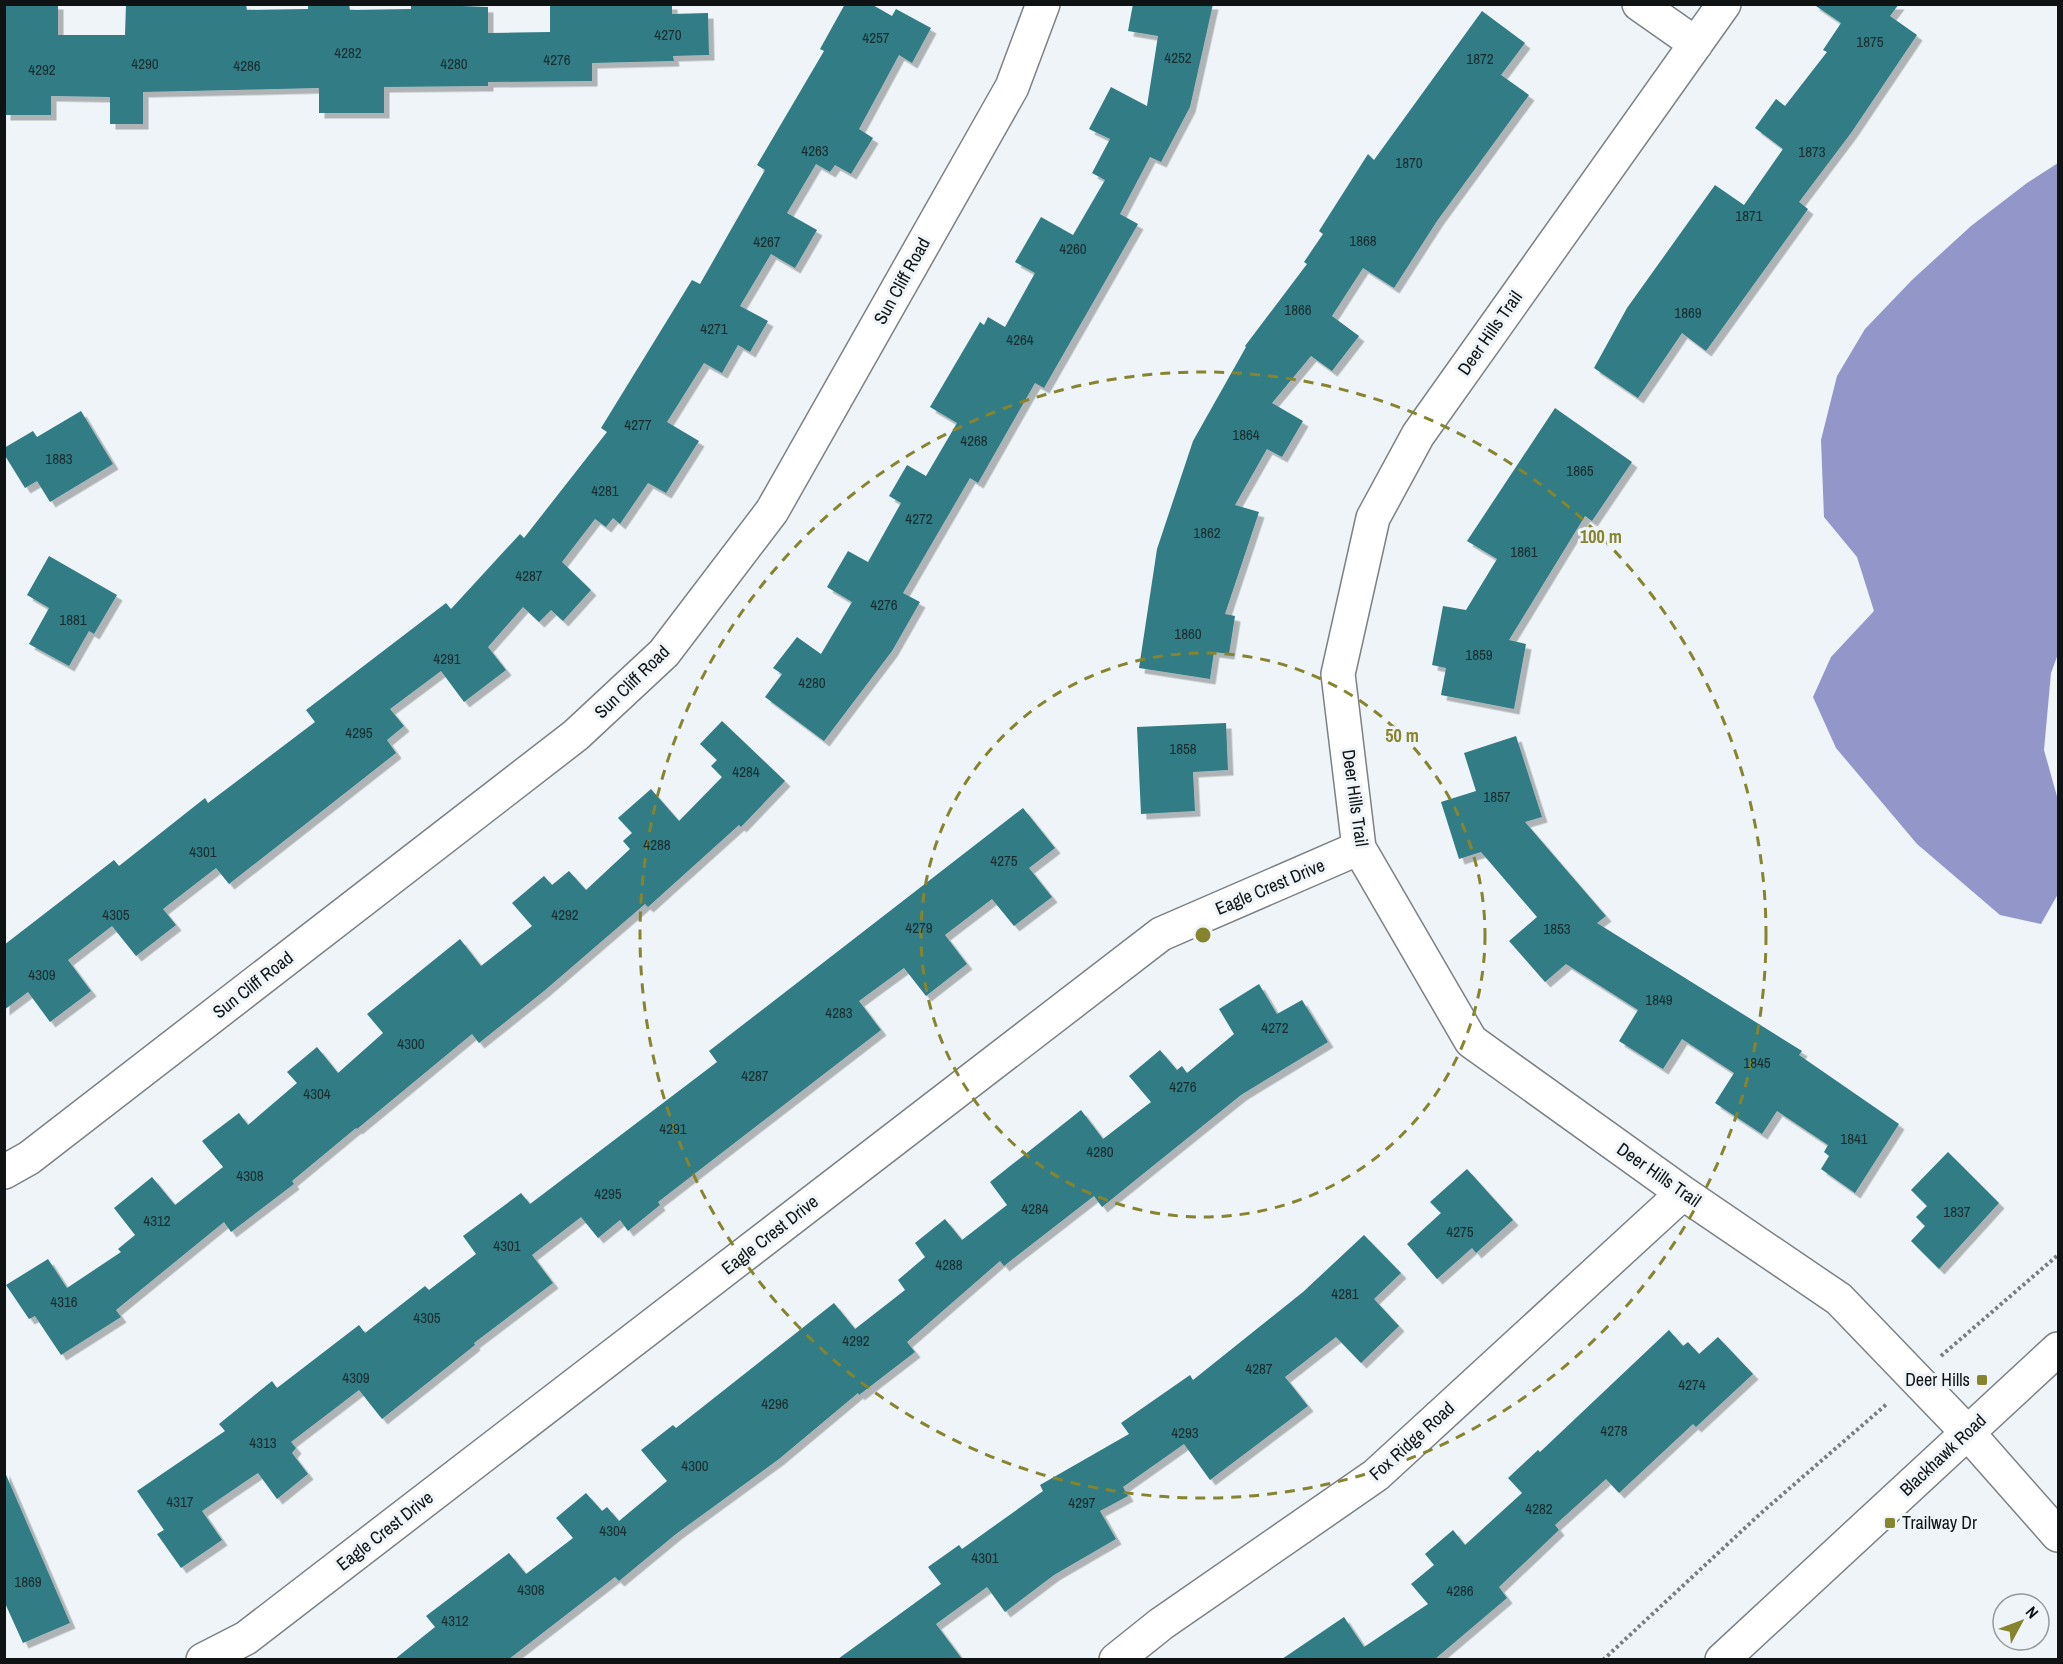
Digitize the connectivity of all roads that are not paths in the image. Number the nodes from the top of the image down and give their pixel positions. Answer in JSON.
{"nodes":[{"id":1,"x":1043,"y":4,"type":"edge"},
{"id":2,"x":1639,"y":4,"type":"edge"},
{"id":3,"x":1724,"y":4,"type":"edge"},
{"id":4,"x":1696,"y":44,"type":"junction"},
{"id":5,"x":1359,"y":848,"type":"junction"},
{"id":6,"x":4,"y":1172,"type":"edge"},
{"id":7,"x":1683,"y":1193,"type":"junction"},
{"id":8,"x":2058,"y":1349,"type":"edge"},
{"id":9,"x":1967,"y":1432,"type":"junction"},
{"id":10,"x":2058,"y":1535,"type":"edge"},
{"id":11,"x":203,"y":1659,"type":"edge"},
{"id":12,"x":1116,"y":1659,"type":"edge"},
{"id":13,"x":1722,"y":1659,"type":"edge"}],
"edges":[{"from":1,"to":6,"type":"street","name":"Sun Cliff Road"},
{"from":2,"to":4,"type":"street"},
{"from":3,"to":4,"type":"street","name":"Deer Hills Trail"},
{"from":4,"to":5,"type":"street","name":"Deer Hills Trail"},
{"from":5,"to":7,"type":"street","name":"Deer Hills Trail"},
{"from":5,"to":11,"type":"street","name":"Eagle Crest Drive"},
{"from":7,"to":9,"type":"street","name":"Deer Hills Trail"},
{"from":7,"to":12,"type":"street","name":"Fox Ridge Road"},
{"from":8,"to":9,"type":"street","name":"Blackhawk Road"},
{"from":9,"to":10,"type":"street","name":"Deer Hills Trail"},
{"from":9,"to":13,"type":"street","name":"Blackhawk Road"}]}
